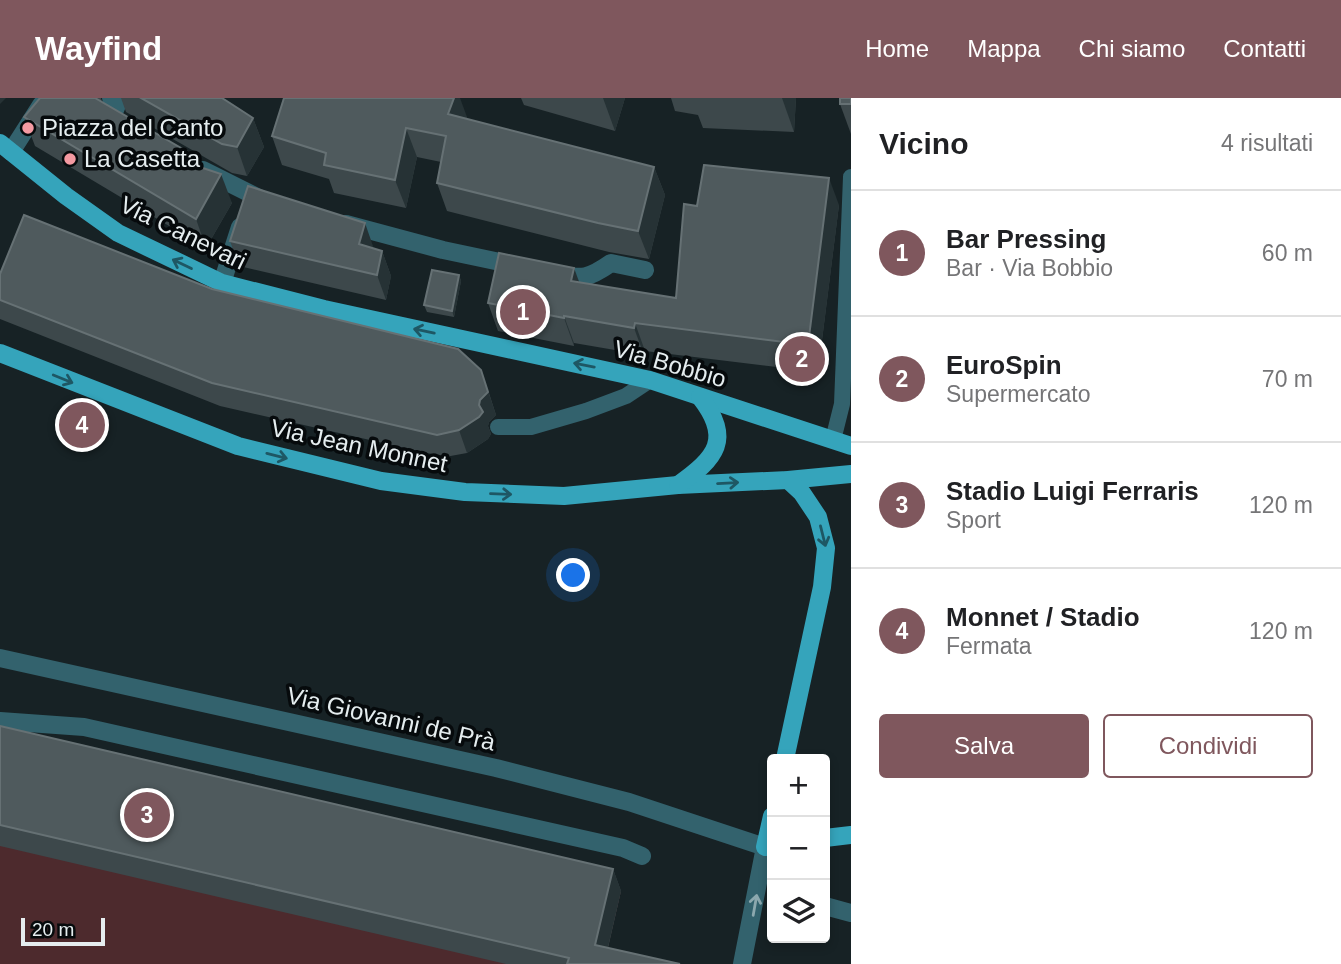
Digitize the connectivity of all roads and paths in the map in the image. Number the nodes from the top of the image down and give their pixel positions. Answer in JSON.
{"nodes":[{"id":1,"x":111,"y":98,"type":"edge"},
{"id":2,"x":44,"y":101,"type":"edge"},
{"id":3,"x":117,"y":120,"type":"edge"},
{"id":4,"x":5,"y":147,"type":"edge"},
{"id":5,"x":187,"y":161,"type":"edge"},
{"id":6,"x":851,"y":177,"type":"edge"},
{"id":7,"x":250,"y":195,"type":"junction"},
{"id":8,"x":286,"y":208,"type":"edge"},
{"id":9,"x":330,"y":220,"type":"edge"},
{"id":10,"x":645,"y":270,"type":"dead end"},
{"id":11,"x":222,"y":284,"type":"junction"},
{"id":12,"x":490,"y":346,"type":"joint"},
{"id":13,"x":0,"y":353,"type":"edge"},
{"id":14,"x":650,"y":380,"type":"junction"},
{"id":15,"x":700,"y":397,"type":"junction"},
{"id":16,"x":847,"y":404,"type":"edge"},
{"id":17,"x":498,"y":427,"type":"dead end"},
{"id":18,"x":832,"y":440,"type":"junction"},
{"id":19,"x":851,"y":446,"type":"edge"},
{"id":20,"x":851,"y":474,"type":"edge"},
{"id":21,"x":788,"y":480,"type":"junction"},
{"id":22,"x":678,"y":485,"type":"junction"},
{"id":23,"x":0,"y":658,"type":"edge"},
{"id":24,"x":0,"y":721,"type":"edge"},
{"id":25,"x":786,"y":754,"type":"edge"},
{"id":26,"x":851,"y":835,"type":"edge"},
{"id":27,"x":830,"y":837,"type":"edge"},
{"id":28,"x":767,"y":850,"type":"edge"},
{"id":29,"x":642,"y":856,"type":"dead end"},
{"id":30,"x":767,"y":863,"type":"edge"},
{"id":31,"x":830,"y":908,"type":"edge"},
{"id":32,"x":851,"y":914,"type":"edge"},
{"id":33,"x":742,"y":964,"type":"edge"}],
"edges":[{"from":1,"to":3,"type":"street"},
{"from":2,"to":4,"type":"street"},
{"from":11,"to":4,"type":"main road","name":"Via Canevari","one_way":true},
{"from":5,"to":7,"type":"street"},
{"from":6,"to":16,"type":"lane"},
{"from":7,"to":8,"type":"street"},
{"from":7,"to":11,"type":"street"},
{"from":9,"to":10,"type":"street"},
{"from":12,"to":11,"type":"main road","name":"Via Canevari","one_way":true},
{"from":14,"to":12,"type":"main road","name":"Via Bobbio","one_way":true},
{"from":13,"to":22,"type":"main road","name":"Via Jean Monnet","one_way":true},
{"from":14,"to":15,"type":"main road","name":"Via Bobbio"},
{"from":14,"to":17,"type":"lane"},
{"from":15,"to":18,"type":"main road","name":"Via Bobbio"},
{"from":15,"to":22,"type":"main road"},
{"from":16,"to":18,"type":"lane"},
{"from":18,"to":19,"type":"main road","name":"Via Bobbio"},
{"from":20,"to":21,"type":"main road","name":"Via Jean Monnet"},
{"from":22,"to":21,"type":"main road","name":"Via Jean Monnet","one_way":true},
{"from":21,"to":25,"type":"main road","one_way":true},
{"from":23,"to":28,"type":"street","name":"Via Giovanni de Prà"},
{"from":24,"to":29,"type":"street"},
{"from":26,"to":27,"type":"main road"},
{"from":33,"to":30,"type":"street","one_way":true},
{"from":31,"to":32,"type":"street"}]}
